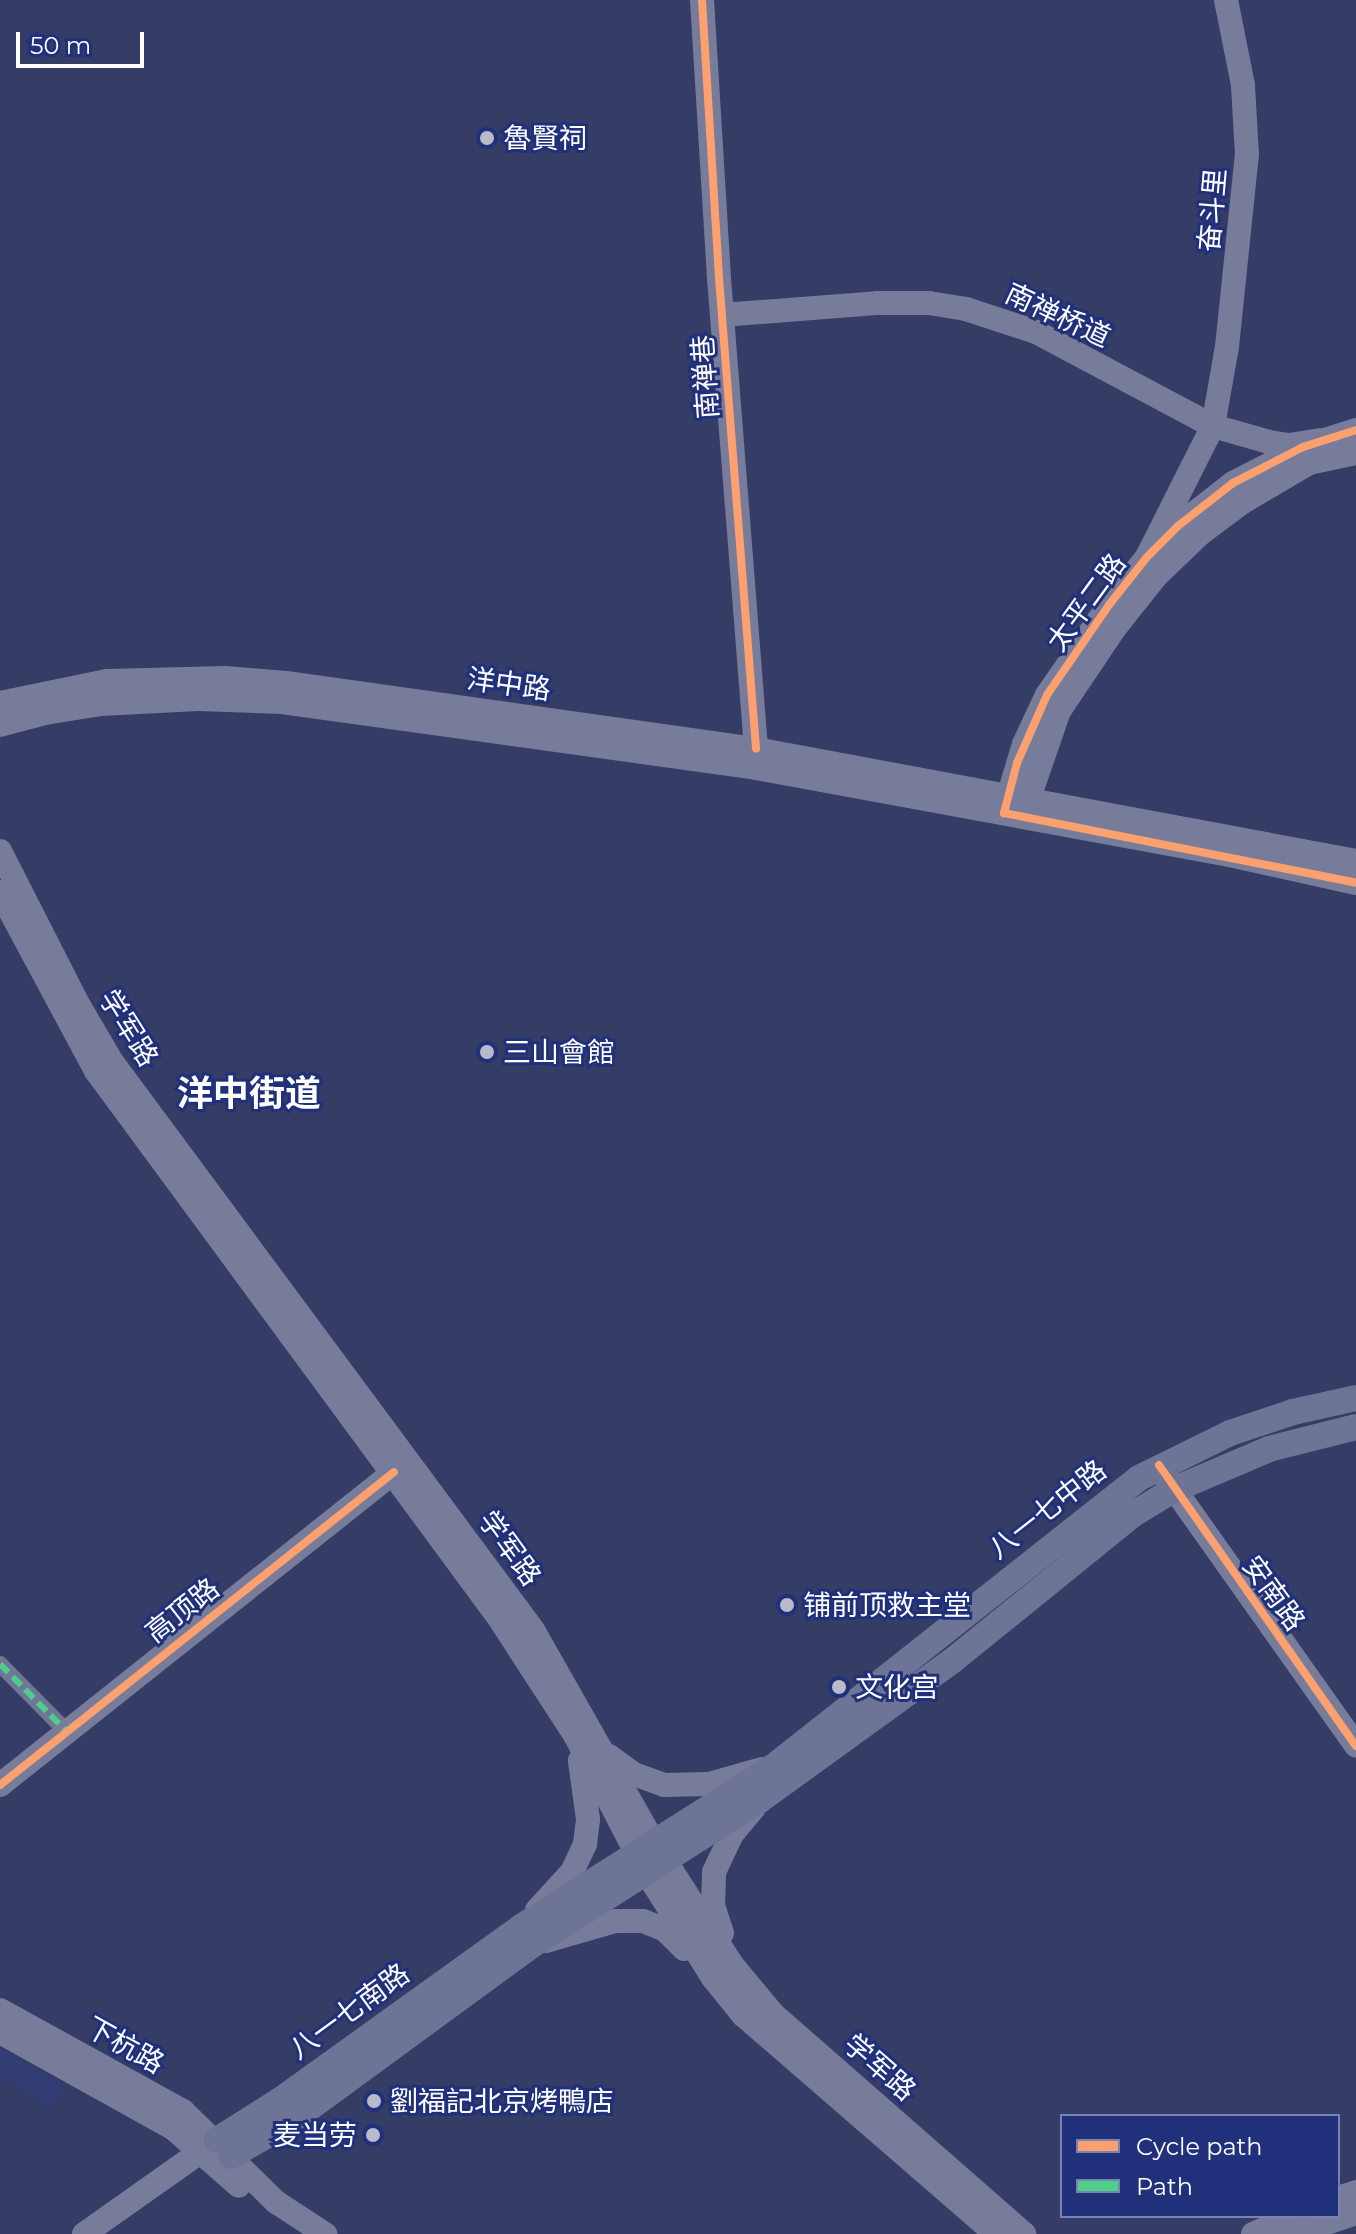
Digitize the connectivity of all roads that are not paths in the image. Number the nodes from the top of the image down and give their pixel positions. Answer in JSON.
{"nodes":[{"id":1,"x":702,"y":0,"type":"edge"},
{"id":2,"x":1226,"y":0,"type":"edge"},
{"id":3,"x":722,"y":315,"type":"junction"},
{"id":4,"x":1213,"y":426,"type":"junction"},
{"id":5,"x":1356,"y":430,"type":"edge"},
{"id":6,"x":1319,"y":440,"type":"junction"},
{"id":7,"x":1356,"y":453,"type":"edge"},
{"id":8,"x":1147,"y":557,"type":"junction"},
{"id":9,"x":0,"y":703,"type":"edge"},
{"id":10,"x":0,"y":725,"type":"edge"},
{"id":11,"x":756,"y":749,"type":"junction"},
{"id":12,"x":1015,"y":806,"type":"junction"},
{"id":13,"x":0,"y":851,"type":"edge"},
{"id":14,"x":1356,"y":861,"type":"edge"},
{"id":15,"x":1356,"y":883,"type":"edge"},
{"id":16,"x":0,"y":892,"type":"edge"},
{"id":17,"x":1356,"y":1398,"type":"edge"},
{"id":18,"x":1356,"y":1427,"type":"edge"},
{"id":19,"x":1159,"y":1465,"type":"junction"},
{"id":20,"x":394,"y":1472,"type":"junction"},
{"id":21,"x":1173,"y":1490,"type":"junction"},
{"id":22,"x":0,"y":1664,"type":"edge"},
{"id":23,"x":65,"y":1730,"type":"junction"},
{"id":24,"x":575,"y":1735,"type":"junction"},
{"id":25,"x":1356,"y":1746,"type":"edge"},
{"id":26,"x":606,"y":1754,"type":"junction"},
{"id":27,"x":773,"y":1767,"type":"junction"},
{"id":28,"x":0,"y":1785,"type":"edge"},
{"id":29,"x":760,"y":1800,"type":"junction"},
{"id":30,"x":651,"y":1859,"type":"junction"},
{"id":31,"x":526,"y":1936,"type":"junction"},
{"id":32,"x":723,"y":1972,"type":"junction"},
{"id":33,"x":0,"y":2010,"type":"edge"},
{"id":34,"x":0,"y":2032,"type":"edge"},
{"id":35,"x":216,"y":2153,"type":"junction"},
{"id":36,"x":1356,"y":2213,"type":"edge"},
{"id":37,"x":1289,"y":2218,"type":"edge"},
{"id":38,"x":84,"y":2234,"type":"edge"},
{"id":39,"x":112,"y":2234,"type":"edge"},
{"id":40,"x":301,"y":2234,"type":"edge"},
{"id":41,"x":325,"y":2234,"type":"edge"},
{"id":42,"x":996,"y":2234,"type":"edge"},
{"id":43,"x":1024,"y":2234,"type":"edge"},
{"id":44,"x":1253,"y":2234,"type":"edge"},
{"id":45,"x":1295,"y":2234,"type":"edge"}],
"edges":[{"from":1,"to":3,"type":"main road","name":"南禅巷"},
{"from":2,"to":4,"type":"main road","name":"奋斗里"},
{"from":3,"to":4,"type":"main road","name":"南禅桥道"},
{"from":3,"to":11,"type":"main road","name":"南禅巷"},
{"from":4,"to":6,"type":"main road","name":"南禅桥道"},
{"from":4,"to":8,"type":"main road","name":"奋斗里"},
{"from":5,"to":6,"type":"main road","name":"太平二路"},
{"from":6,"to":8,"type":"main road","name":"太平二路"},
{"from":7,"to":12,"type":"main road","name":"太平二路"},
{"from":8,"to":12,"type":"main road","name":"太平二路"},
{"from":9,"to":11,"type":"main road","name":"洋中路"},
{"from":10,"to":12,"type":"main road","name":"洋中路"},
{"from":11,"to":12,"type":"main road","name":"洋中路"},
{"from":12,"to":14,"type":"main road"},
{"from":12,"to":15,"type":"main road"},
{"from":13,"to":26,"type":"main road","name":"学军路"},
{"from":16,"to":20,"type":"main road","name":"学军路"},
{"from":17,"to":19,"type":"main road","name":"八一七中路"},
{"from":18,"to":21,"type":"main road","name":"八一七中路"},
{"from":19,"to":21,"type":"main road","name":"安南路"},
{"from":19,"to":27,"type":"main road","name":"八一七中路"},
{"from":20,"to":23,"type":"main road","name":"高顶路"},
{"from":20,"to":24,"type":"main road","name":"学军路"},
{"from":21,"to":25,"type":"main road","name":"安南路"},
{"from":21,"to":29,"type":"main road","name":"八一七中路"},
{"from":22,"to":23,"type":"street"},
{"from":23,"to":28,"type":"main road","name":"高顶路"},
{"from":24,"to":30,"type":"main road","name":"学军路"},
{"from":24,"to":31,"type":"main road"},
{"from":26,"to":27,"type":"main road"},
{"from":26,"to":30,"type":"main road","name":"学军路"},
{"from":27,"to":30,"type":"main road","name":"八一七中路"},
{"from":29,"to":30,"type":"main road","name":"八一七中路"},
{"from":29,"to":32,"type":"main road"},
{"from":30,"to":31,"type":"main road","name":"八一七南路"},
{"from":30,"to":32,"type":"main road","name":"学军路"},
{"from":31,"to":32,"type":"main road"},
{"from":31,"to":35,"type":"main road","name":"八一七南路"},
{"from":32,"to":42,"type":"main road","name":"学军路"},
{"from":32,"to":43,"type":"main road","name":"学军路"},
{"from":33,"to":35,"type":"main road","name":"下杭路"},
{"from":34,"to":35,"type":"main road","name":"下杭路"},
{"from":35,"to":38,"type":"main road","name":"八一七南路"},
{"from":35,"to":39,"type":"main road","name":"八一七南路"},
{"from":35,"to":40,"type":"main road"},
{"from":35,"to":41,"type":"main road"},
{"from":36,"to":45,"type":"main road"},
{"from":37,"to":44,"type":"main road"}]}
